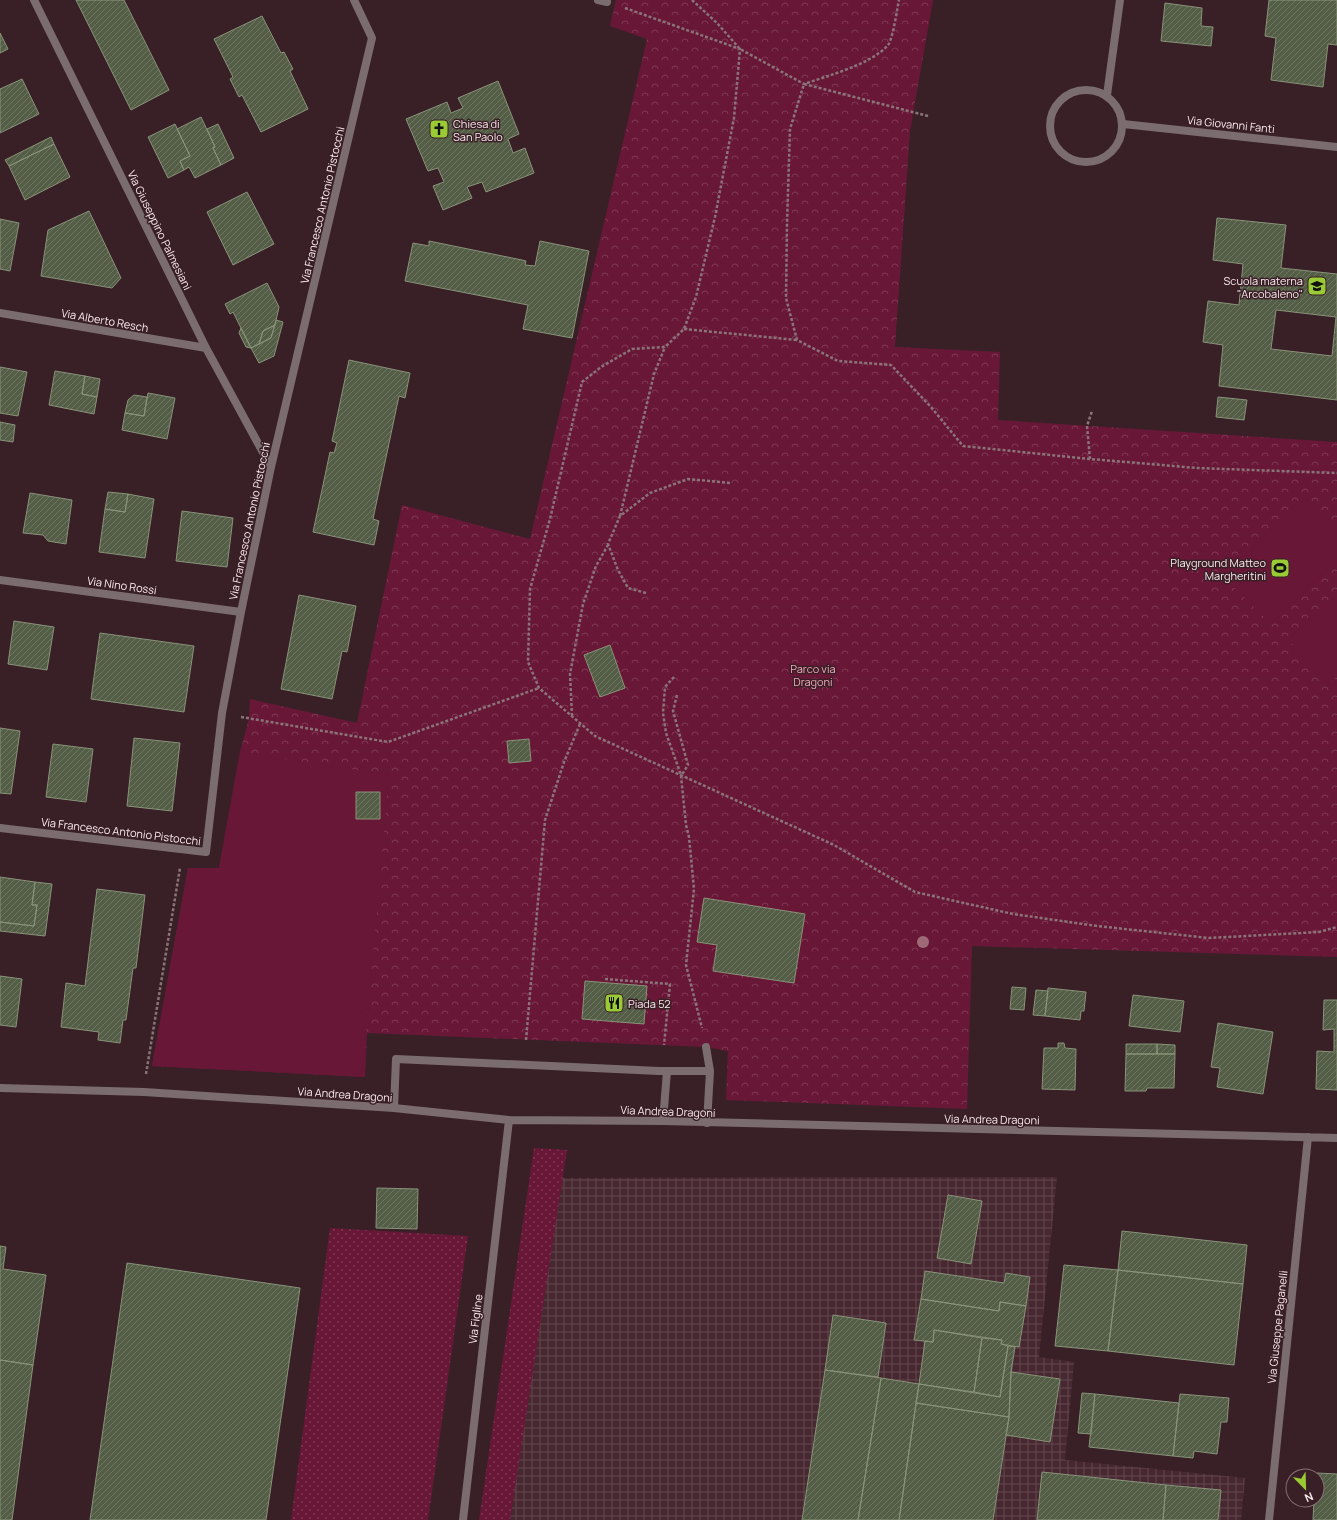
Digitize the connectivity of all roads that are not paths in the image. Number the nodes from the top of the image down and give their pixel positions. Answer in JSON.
{"nodes":[{"id":1,"x":34,"y":0,"type":"edge"},
{"id":2,"x":354,"y":0,"type":"edge"},
{"id":3,"x":598,"y":0,"type":"edge"},
{"id":4,"x":1120,"y":0,"type":"edge"},
{"id":5,"x":607,"y":2,"type":"road end"},
{"id":6,"x":1107,"y":95,"type":"junction"},
{"id":7,"x":1123,"y":124,"type":"junction"},
{"id":8,"x":1337,"y":146,"type":"edge"},
{"id":9,"x":0,"y":313,"type":"edge"},
{"id":10,"x":206,"y":348,"type":"junction"},
{"id":11,"x":271,"y":467,"type":"junction"},
{"id":12,"x":0,"y":580,"type":"edge"},
{"id":13,"x":241,"y":612,"type":"junction"},
{"id":14,"x":0,"y":828,"type":"edge"},
{"id":15,"x":706,"y":1047,"type":"road end"},
{"id":16,"x":667,"y":1071,"type":"junction"},
{"id":17,"x":710,"y":1071,"type":"junction"},
{"id":18,"x":0,"y":1088,"type":"edge"},
{"id":19,"x":394,"y":1108,"type":"junction"},
{"id":20,"x":509,"y":1120,"type":"junction"},
{"id":21,"x":663,"y":1121,"type":"junction"},
{"id":22,"x":707,"y":1123,"type":"junction"},
{"id":23,"x":1308,"y":1137,"type":"junction"},
{"id":24,"x":1337,"y":1138,"type":"edge"},
{"id":25,"x":463,"y":1520,"type":"edge"},
{"id":26,"x":1269,"y":1520,"type":"edge"}],
"edges":[{"from":1,"to":10,"type":"street","name":"Via Giuseppino Palmesiani"},
{"from":2,"to":11,"type":"street","name":"Via Francesco Antonio Pistocchi"},
{"from":3,"to":5,"type":"street"},
{"from":4,"to":6,"type":"street"},
{"from":6,"to":7,"type":"street"},
{"from":6,"to":7,"type":"street"},
{"from":7,"to":8,"type":"street","name":"Via Giovanni Fanti"},
{"from":9,"to":10,"type":"street","name":"Via Alberto Resch"},
{"from":10,"to":11,"type":"street","name":"Via Giuseppino Palmesiani"},
{"from":11,"to":13,"type":"street","name":"Via Francesco Antonio Pistocchi"},
{"from":12,"to":13,"type":"street","name":"Via Nino Rossi"},
{"from":13,"to":14,"type":"street","name":"Via Francesco Antonio Pistocchi"},
{"from":15,"to":17,"type":"street"},
{"from":16,"to":17,"type":"street"},
{"from":16,"to":19,"type":"street"},
{"from":16,"to":21,"type":"street"},
{"from":17,"to":22,"type":"street"},
{"from":18,"to":19,"type":"street","name":"Via Andrea Dragoni"},
{"from":19,"to":20,"type":"street","name":"Via Andrea Dragoni"},
{"from":20,"to":21,"type":"street","name":"Via Andrea Dragoni"},
{"from":20,"to":25,"type":"street","name":"Via Figline"},
{"from":21,"to":22,"type":"street","name":"Via Andrea Dragoni"},
{"from":22,"to":23,"type":"street","name":"Via Andrea Dragoni"},
{"from":23,"to":24,"type":"street","name":"Via Andrea Dragoni"},
{"from":23,"to":26,"type":"street","name":"Via Giuseppe Paganelli"}]}
